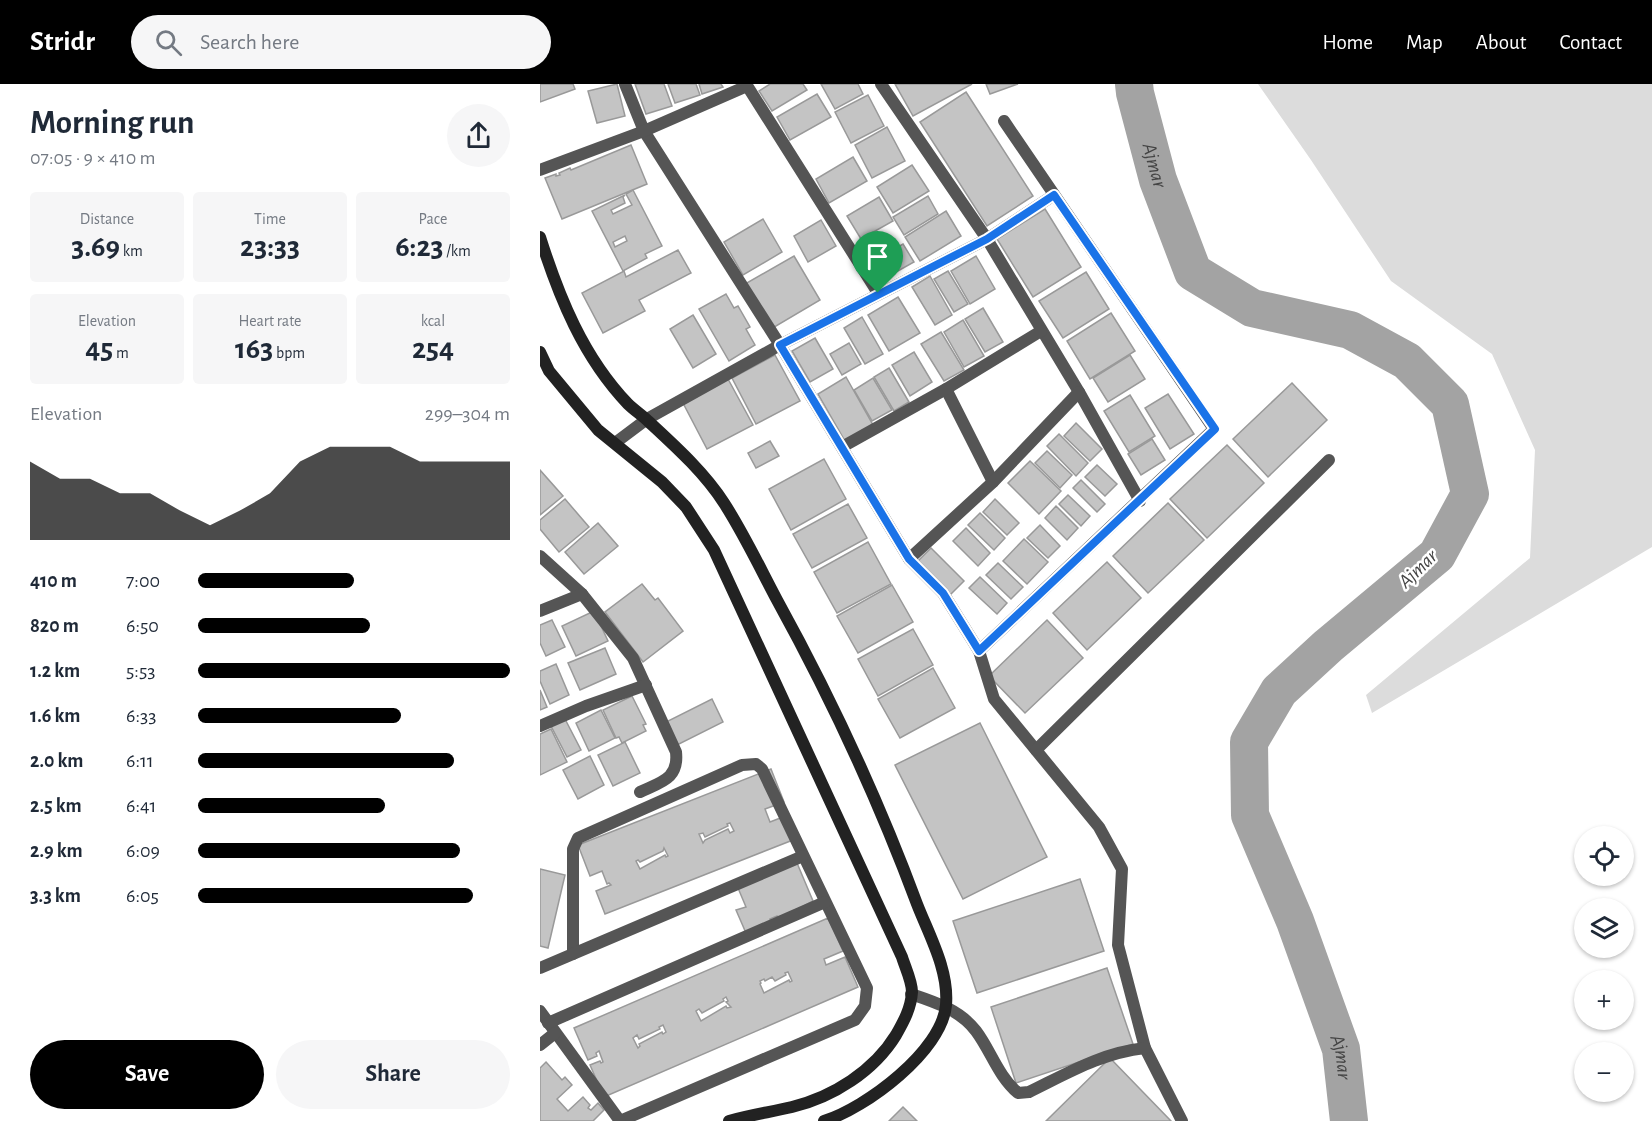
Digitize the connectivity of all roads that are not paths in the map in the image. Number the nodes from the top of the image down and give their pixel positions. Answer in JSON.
{"nodes":[{"id":1,"x":626,"y":84,"type":"edge"},
{"id":2,"x":882,"y":84,"type":"edge"},
{"id":3,"x":747,"y":85,"type":"edge"},
{"id":4,"x":1004,"y":121,"type":"dead end"},
{"id":5,"x":644,"y":131,"type":"junction"},
{"id":6,"x":540,"y":170,"type":"edge"},
{"id":7,"x":1054,"y":195,"type":"junction"},
{"id":8,"x":540,"y":237,"type":"edge"},
{"id":9,"x":987,"y":239,"type":"junction"},
{"id":10,"x":878,"y":293,"type":"junction"},
{"id":11,"x":1041,"y":331,"type":"junction"},
{"id":12,"x":780,"y":345,"type":"junction"},
{"id":13,"x":540,"y":352,"type":"edge"},
{"id":14,"x":946,"y":389,"type":"junction"},
{"id":15,"x":1079,"y":392,"type":"junction"},
{"id":16,"x":646,"y":419,"type":"junction"},
{"id":17,"x":615,"y":443,"type":"junction"},
{"id":18,"x":842,"y":447,"type":"junction"},
{"id":19,"x":1329,"y":460,"type":"dead end"},
{"id":20,"x":993,"y":482,"type":"junction"},
{"id":21,"x":1140,"y":501,"type":"junction"},
{"id":22,"x":540,"y":556,"type":"edge"},
{"id":23,"x":909,"y":559,"type":"junction"},
{"id":24,"x":582,"y":594,"type":"junction"},
{"id":25,"x":540,"y":611,"type":"edge"},
{"id":26,"x":979,"y":651,"type":"junction"},
{"id":27,"x":645,"y":685,"type":"junction"},
{"id":28,"x":540,"y":726,"type":"edge"},
{"id":29,"x":1036,"y":750,"type":"junction"},
{"id":30,"x":640,"y":792,"type":"dead end"},
{"id":31,"x":803,"y":856,"type":"junction"},
{"id":32,"x":825,"y":902,"type":"junction"},
{"id":33,"x":573,"y":954,"type":"junction"},
{"id":34,"x":540,"y":968,"type":"edge"},
{"id":35,"x":911,"y":994,"type":"junction"},
{"id":36,"x":946,"y":1006,"type":"junction"},
{"id":37,"x":540,"y":1011,"type":"edge"},
{"id":38,"x":552,"y":1028,"type":"junction"},
{"id":39,"x":540,"y":1045,"type":"edge"},
{"id":40,"x":1145,"y":1048,"type":"junction"},
{"id":41,"x":829,"y":1120,"type":"edge"},
{"id":42,"x":620,"y":1121,"type":"edge"},
{"id":43,"x":729,"y":1121,"type":"edge"},
{"id":44,"x":1182,"y":1121,"type":"edge"}],
"edges":[{"from":1,"to":5,"type":"street"},
{"from":2,"to":9,"type":"street"},
{"from":3,"to":5,"type":"street"},
{"from":3,"to":10,"type":"street"},
{"from":4,"to":7,"type":"street"},
{"from":5,"to":6,"type":"street"},
{"from":5,"to":12,"type":"street"},
{"from":7,"to":9,"type":"street"},
{"from":7,"to":21,"type":"street"},
{"from":8,"to":16,"type":"street"},
{"from":9,"to":10,"type":"street"},
{"from":9,"to":11,"type":"street"},
{"from":10,"to":12,"type":"street"},
{"from":11,"to":14,"type":"street"},
{"from":11,"to":15,"type":"street"},
{"from":12,"to":16,"type":"street"},
{"from":12,"to":18,"type":"street"},
{"from":13,"to":17,"type":"street"},
{"from":14,"to":18,"type":"street"},
{"from":14,"to":20,"type":"street"},
{"from":15,"to":20,"type":"street"},
{"from":15,"to":21,"type":"street"},
{"from":16,"to":17,"type":"street"},
{"from":16,"to":36,"type":"street"},
{"from":17,"to":35,"type":"street"},
{"from":18,"to":23,"type":"street"},
{"from":19,"to":29,"type":"street"},
{"from":20,"to":23,"type":"street"},
{"from":21,"to":26,"type":"street"},
{"from":22,"to":24,"type":"street"},
{"from":23,"to":26,"type":"street"},
{"from":24,"to":25,"type":"street"},
{"from":24,"to":27,"type":"street"},
{"from":26,"to":29,"type":"street"},
{"from":27,"to":28,"type":"street"},
{"from":27,"to":30,"type":"street"},
{"from":29,"to":40,"type":"street"},
{"from":31,"to":32,"type":"street"},
{"from":31,"to":33,"type":"street"},
{"from":31,"to":33,"type":"street"},
{"from":32,"to":38,"type":"street"},
{"from":32,"to":42,"type":"street"},
{"from":33,"to":34,"type":"street"},
{"from":35,"to":36,"type":"street"},
{"from":35,"to":43,"type":"street"},
{"from":36,"to":40,"type":"street"},
{"from":36,"to":41,"type":"street"},
{"from":37,"to":38,"type":"street"},
{"from":38,"to":39,"type":"street"},
{"from":38,"to":42,"type":"street"},
{"from":40,"to":44,"type":"street"}]}
